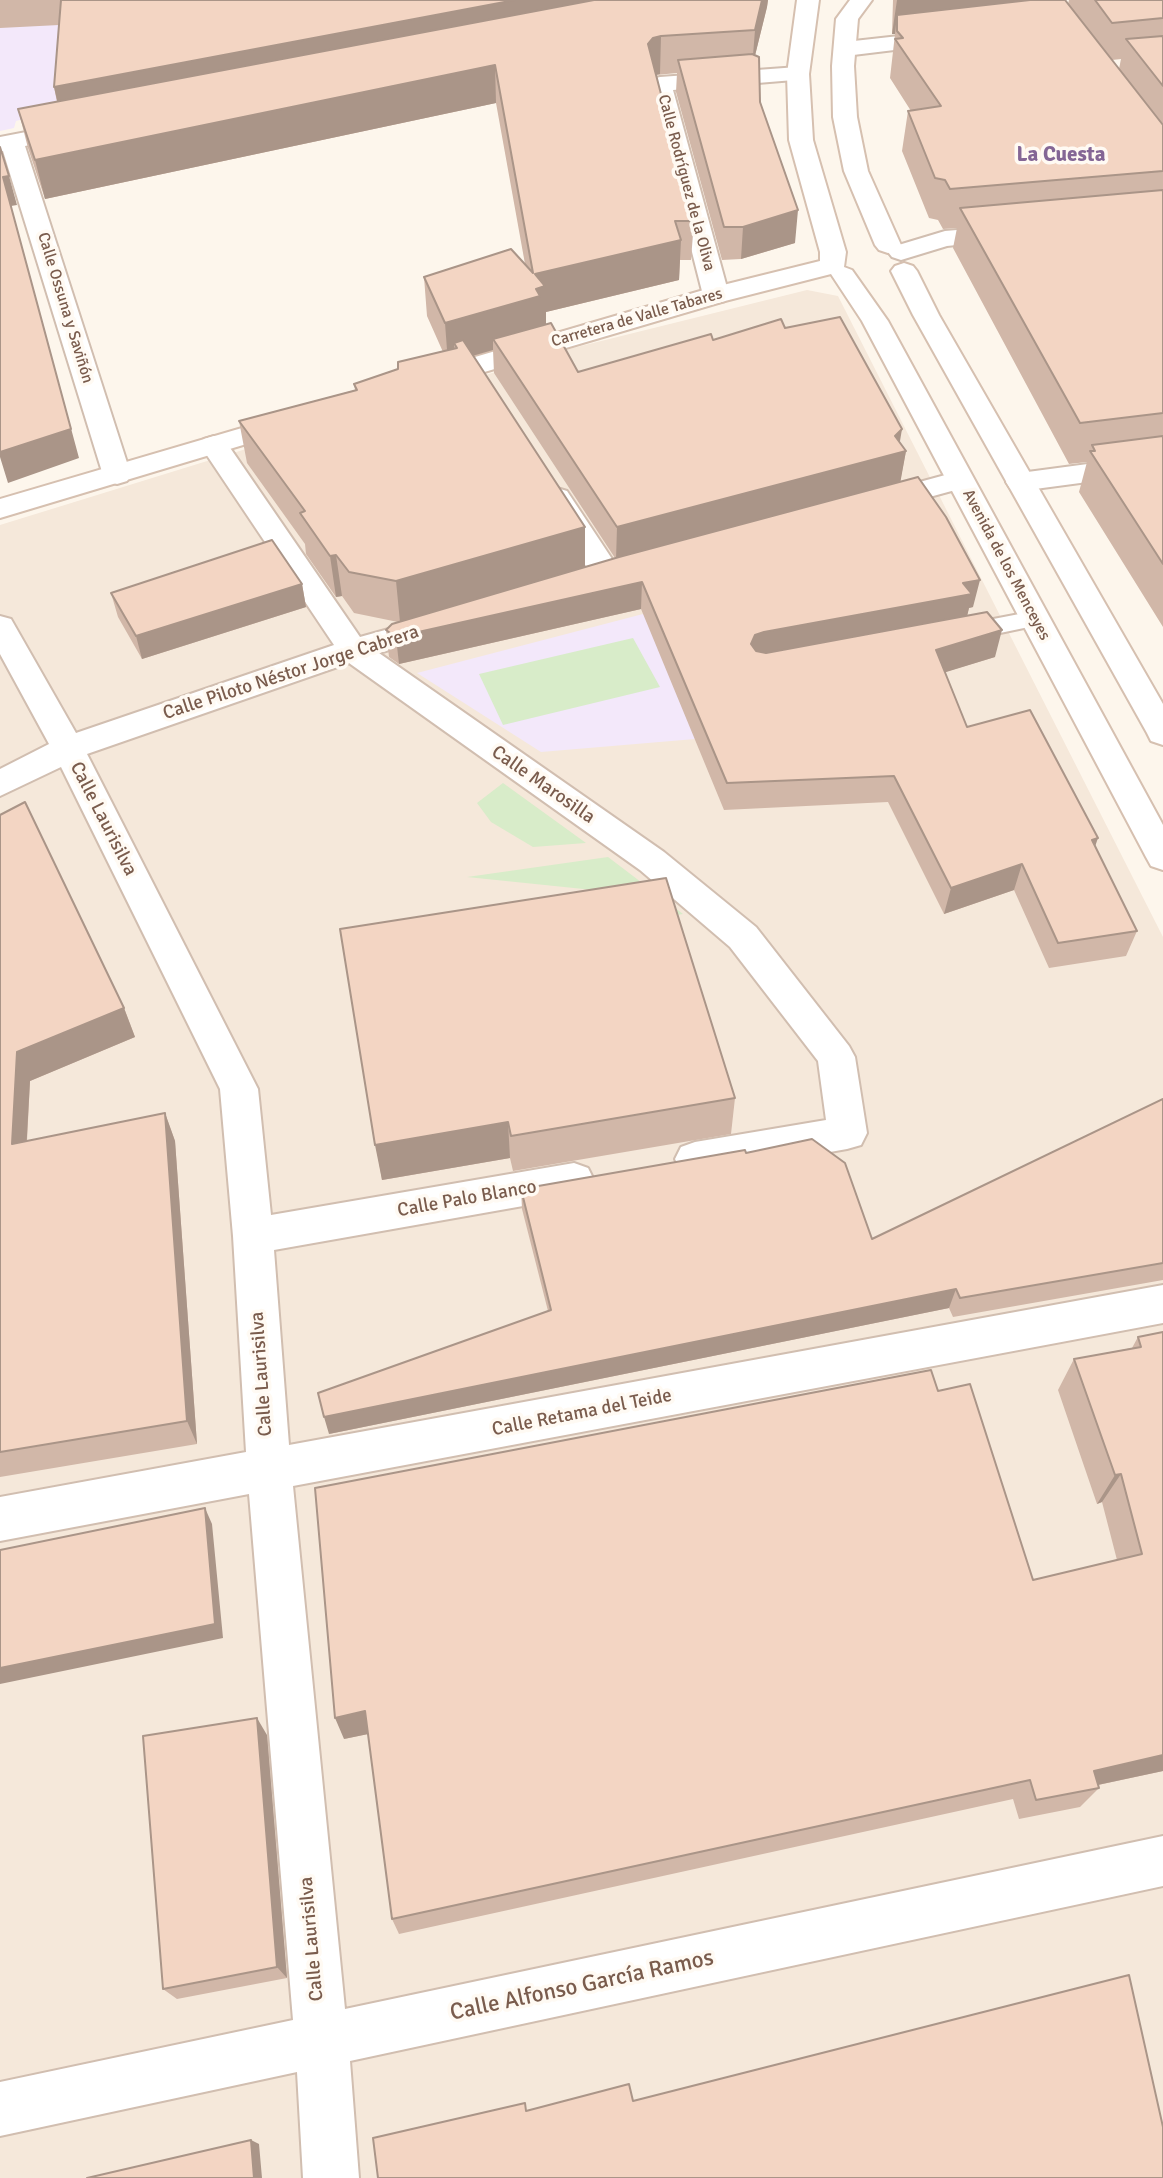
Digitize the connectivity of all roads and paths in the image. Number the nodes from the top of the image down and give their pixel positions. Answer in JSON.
{"nodes":[{"id":1,"x":808,"y":0,"type":"edge"},
{"id":2,"x":861,"y":0,"type":"edge"},
{"id":3,"x":967,"y":35,"type":"edge"},
{"id":4,"x":845,"y":48,"type":"junction"},
{"id":5,"x":798,"y":74,"type":"junction"},
{"id":6,"x":94,"y":126,"type":"edge"},
{"id":7,"x":6,"y":142,"type":"edge"},
{"id":8,"x":1026,"y":232,"type":"edge"},
{"id":9,"x":836,"y":264,"type":"junction"},
{"id":10,"x":890,"y":266,"type":"junction"},
{"id":11,"x":716,"y":295,"type":"junction"},
{"id":12,"x":408,"y":386,"type":"edge"},
{"id":13,"x":318,"y":414,"type":"edge"},
{"id":14,"x":215,"y":445,"type":"junction"},
{"id":15,"x":1163,"y":463,"type":"edge"},
{"id":16,"x":540,"y":470,"type":"edge"},
{"id":17,"x":117,"y":475,"type":"junction"},
{"id":18,"x":960,"y":480,"type":"junction"},
{"id":19,"x":1020,"y":482,"type":"junction"},
{"id":20,"x":856,"y":508,"type":"edge"},
{"id":21,"x":0,"y":509,"type":"edge"},
{"id":22,"x":606,"y":575,"type":"edge"},
{"id":23,"x":473,"y":614,"type":"edge"},
{"id":24,"x":1035,"y":619,"type":"junction"},
{"id":25,"x":0,"y":626,"type":"edge"},
{"id":26,"x":940,"y":637,"type":"edge"},
{"id":27,"x":353,"y":650,"type":"junction"},
{"id":28,"x":1154,"y":702,"type":"edge"},
{"id":29,"x":1163,"y":733,"type":"edge"},
{"id":30,"x":68,"y":748,"type":"junction"},
{"id":31,"x":0,"y":784,"type":"edge"},
{"id":32,"x":1163,"y":857,"type":"edge"},
{"id":33,"x":658,"y":1166,"type":"edge"},
{"id":34,"x":604,"y":1175,"type":"edge"},
{"id":35,"x":253,"y":1236,"type":"junction"},
{"id":36,"x":1163,"y":1304,"type":"edge"},
{"id":37,"x":269,"y":1471,"type":"junction"},
{"id":38,"x":0,"y":1519,"type":"edge"},
{"id":39,"x":1163,"y":1861,"type":"edge"},
{"id":40,"x":322,"y":2042,"type":"junction"},
{"id":41,"x":0,"y":2109,"type":"edge"},
{"id":42,"x":331,"y":2178,"type":"edge"}],
"edges":[{"from":1,"to":5,"type":"street","name":"Avenida de los Menceyes"},
{"from":2,"to":4,"type":"street"},
{"from":3,"to":4,"type":"street"},
{"from":4,"to":10,"type":"street"},
{"from":5,"to":9,"type":"street","name":"Avenida de los Menceyes"},
{"from":5,"to":11,"type":"street","name":"Calle Rodríguez de la Oliva"},
{"from":6,"to":7,"type":"street"},
{"from":7,"to":17,"type":"street","name":"Calle Ossuna y Saviñón"},
{"from":8,"to":10,"type":"street"},
{"from":9,"to":10,"type":"street"},
{"from":9,"to":10,"type":"street","name":"Carretera de Valle Tabares"},
{"from":9,"to":11,"type":"street","name":"Carretera de Valle Tabares"},
{"from":9,"to":18,"type":"street","name":"Avenida de los Menceyes"},
{"from":10,"to":19,"type":"street"},
{"from":11,"to":12,"type":"street","name":"Carretera de Valle Tabares"},
{"from":13,"to":14,"type":"street"},
{"from":14,"to":17,"type":"street"},
{"from":14,"to":27,"type":"street","name":"Calle Marosilla"},
{"from":15,"to":19,"type":"street"},
{"from":16,"to":22,"type":"street"},
{"from":17,"to":21,"type":"street"},
{"from":18,"to":20,"type":"street"},
{"from":18,"to":24,"type":"street","name":"Avenida de los Menceyes"},
{"from":19,"to":28,"type":"street"},
{"from":23,"to":27,"type":"street","name":"Calle Piloto Néstor Jorge Cabrera"},
{"from":24,"to":26,"type":"lane"},
{"from":24,"to":32,"type":"street","name":"Avenida de los Menceyes"},
{"from":25,"to":30,"type":"street","name":"Calle Laurisilva"},
{"from":27,"to":30,"type":"street","name":"Calle Piloto Néstor Jorge Cabrera"},
{"from":27,"to":33,"type":"street","name":"Calle Marosilla"},
{"from":28,"to":29,"type":"street"},
{"from":30,"to":31,"type":"street","name":"Calle Piloto Néstor Jorge Cabrera"},
{"from":30,"to":35,"type":"street","name":"Calle Laurisilva"},
{"from":34,"to":35,"type":"street","name":"Calle Palo Blanco"},
{"from":35,"to":37,"type":"street","name":"Calle Laurisilva"},
{"from":36,"to":37,"type":"street","name":"Calle Retama del Teide"},
{"from":37,"to":38,"type":"street","name":"Calle Retama del Teide"},
{"from":37,"to":40,"type":"street","name":"Calle Laurisilva"},
{"from":39,"to":40,"type":"street","name":"Calle Alfonso García Ramos"},
{"from":40,"to":41,"type":"street","name":"Calle Alfonso García Ramos"},
{"from":40,"to":42,"type":"street","name":"Calle Laurisilva"}]}
